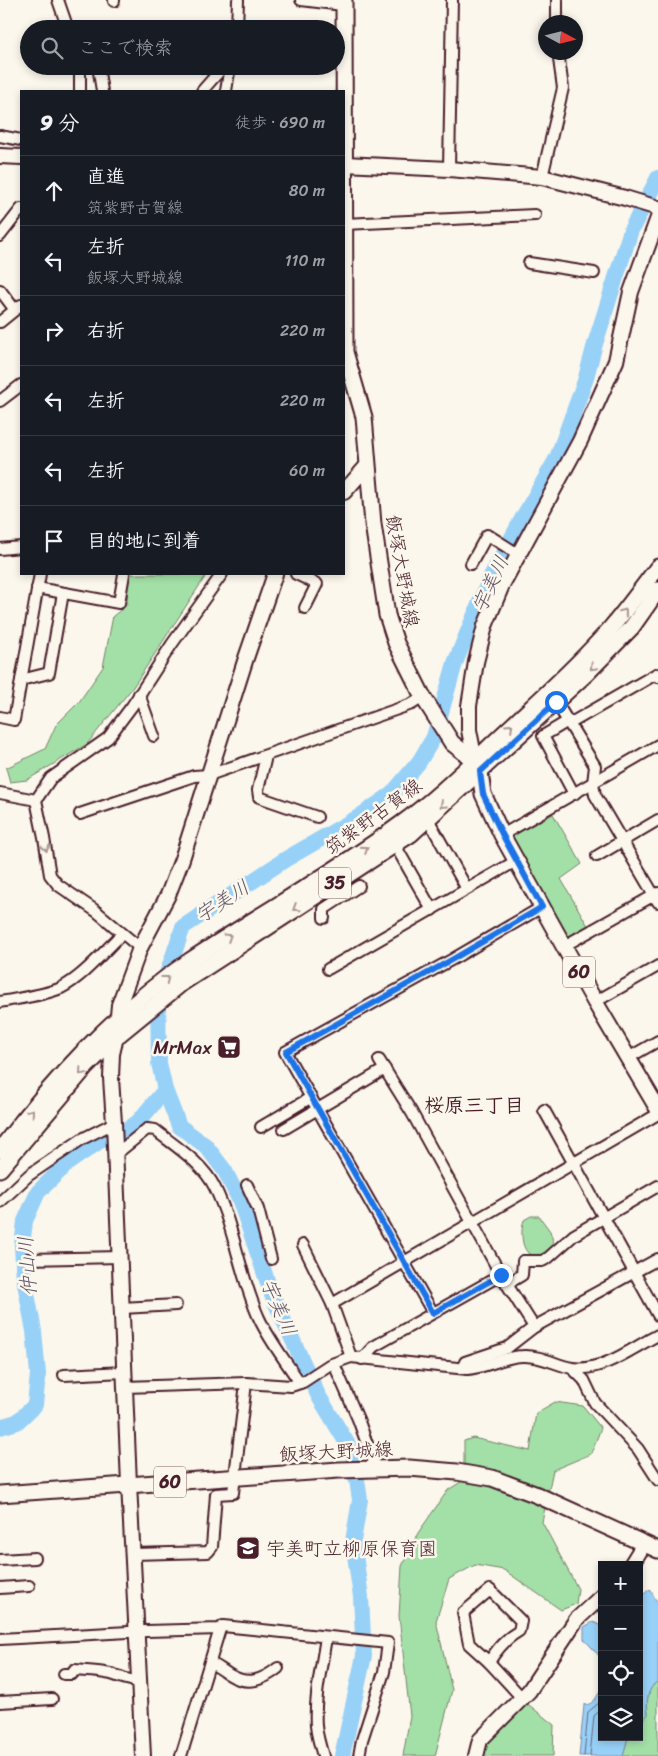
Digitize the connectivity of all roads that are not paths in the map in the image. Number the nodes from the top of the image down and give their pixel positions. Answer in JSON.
{"nodes":[{"id":1,"x":58,"y":0,"type":"edge"},
{"id":2,"x":238,"y":0,"type":"edge"},
{"id":3,"x":301,"y":0,"type":"edge"},
{"id":4,"x":452,"y":0,"type":"edge"},
{"id":5,"x":556,"y":0,"type":"edge"},
{"id":6,"x":343,"y":2,"type":"edge"},
{"id":7,"x":557,"y":15,"type":"edge"},
{"id":8,"x":65,"y":20,"type":"edge"},
{"id":9,"x":237,"y":20,"type":"edge"},
{"id":10,"x":342,"y":20,"type":"edge"},
{"id":11,"x":559,"y":60,"type":"edge"},
{"id":12,"x":80,"y":75,"type":"edge"},
{"id":13,"x":99,"y":75,"type":"edge"},
{"id":14,"x":216,"y":75,"type":"edge"},
{"id":15,"x":229,"y":75,"type":"edge"},
{"id":16,"x":340,"y":75,"type":"edge"},
{"id":17,"x":80,"y":90,"type":"edge"},
{"id":18,"x":102,"y":90,"type":"edge"},
{"id":19,"x":203,"y":90,"type":"edge"},
{"id":20,"x":226,"y":90,"type":"edge"},
{"id":21,"x":341,"y":90,"type":"edge"},
{"id":22,"x":0,"y":136,"type":"edge"},
{"id":23,"x":20,"y":140,"type":"edge"},
{"id":24,"x":0,"y":156,"type":"edge"},
{"id":25,"x":20,"y":158,"type":"edge"},
{"id":26,"x":345,"y":164,"type":"edge"},
{"id":27,"x":449,"y":169,"type":"junction"},
{"id":28,"x":542,"y":177,"type":"junction"},
{"id":29,"x":20,"y":210,"type":"edge"},
{"id":30,"x":657,"y":211,"type":"edge"},
{"id":31,"x":535,"y":215,"type":"dead end"},
{"id":32,"x":345,"y":224,"type":"edge"},
{"id":33,"x":0,"y":236,"type":"edge"},
{"id":34,"x":530,"y":263,"type":"dead end"},
{"id":35,"x":594,"y":273,"type":"dead end"},
{"id":36,"x":0,"y":290,"type":"edge"},
{"id":37,"x":18,"y":308,"type":"edge"},
{"id":38,"x":0,"y":322,"type":"edge"},
{"id":39,"x":345,"y":355,"type":"edge"},
{"id":40,"x":20,"y":386,"type":"edge"},
{"id":41,"x":0,"y":401,"type":"edge"},
{"id":42,"x":367,"y":466,"type":"junction"},
{"id":43,"x":345,"y":491,"type":"edge"},
{"id":44,"x":20,"y":547,"type":"edge"},
{"id":45,"x":0,"y":549,"type":"edge"},
{"id":46,"x":516,"y":553,"type":"junction"},
{"id":47,"x":471,"y":564,"type":"dead end"},
{"id":48,"x":658,"y":567,"type":"edge"},
{"id":49,"x":40,"y":575,"type":"edge"},
{"id":50,"x":124,"y":575,"type":"edge"},
{"id":51,"x":221,"y":575,"type":"edge"},
{"id":52,"x":275,"y":575,"type":"edge"},
{"id":53,"x":298,"y":575,"type":"edge"},
{"id":54,"x":37,"y":588,"type":"junction"},
{"id":55,"x":658,"y":590,"type":"edge"},
{"id":56,"x":63,"y":593,"type":"junction"},
{"id":57,"x":305,"y":608,"type":"dead end"},
{"id":58,"x":658,"y":677,"type":"edge"},
{"id":59,"x":21,"y":680,"type":"junction"},
{"id":60,"x":139,"y":694,"type":"junction"},
{"id":61,"x":425,"y":702,"type":"junction"},
{"id":62,"x":556,"y":702,"type":"junction"},
{"id":63,"x":0,"y":717,"type":"edge"},
{"id":64,"x":569,"y":723,"type":"junction"},
{"id":65,"x":154,"y":736,"type":"dead end"},
{"id":66,"x":658,"y":745,"type":"edge"},
{"id":67,"x":266,"y":756,"type":"junction"},
{"id":68,"x":477,"y":766,"type":"junction"},
{"id":69,"x":209,"y":775,"type":"junction"},
{"id":70,"x":593,"y":782,"type":"junction"},
{"id":71,"x":0,"y":793,"type":"edge"},
{"id":72,"x":574,"y":794,"type":"junction"},
{"id":73,"x":36,"y":800,"type":"junction"},
{"id":74,"x":80,"y":814,"type":"dead end"},
{"id":75,"x":317,"y":818,"type":"dead end"},
{"id":76,"x":428,"y":819,"type":"junction"},
{"id":77,"x":658,"y":820,"type":"edge"},
{"id":78,"x":502,"y":834,"type":"junction"},
{"id":79,"x":622,"y":841,"type":"junction"},
{"id":80,"x":394,"y":844,"type":"junction"},
{"id":81,"x":597,"y":856,"type":"dead end"},
{"id":82,"x":516,"y":861,"type":"junction"},
{"id":83,"x":346,"y":876,"type":"junction"},
{"id":84,"x":467,"y":889,"type":"junction"},
{"id":85,"x":657,"y":896,"type":"edge"},
{"id":86,"x":542,"y":907,"type":"junction"},
{"id":87,"x":432,"y":910,"type":"junction"},
{"id":88,"x":324,"y":918,"type":"dead end"},
{"id":89,"x":122,"y":934,"type":"junction"},
{"id":90,"x":564,"y":946,"type":"junction"},
{"id":91,"x":140,"y":948,"type":"junction"},
{"id":92,"x":658,"y":966,"type":"edge"},
{"id":93,"x":328,"y":969,"type":"dead end"},
{"id":94,"x":0,"y":1002,"type":"edge"},
{"id":95,"x":596,"y":1002,"type":"junction"},
{"id":96,"x":118,"y":1019,"type":"junction"},
{"id":97,"x":116,"y":1037,"type":"junction"},
{"id":98,"x":658,"y":1041,"type":"edge"},
{"id":99,"x":628,"y":1058,"type":"junction"},
{"id":100,"x":310,"y":1098,"type":"junction"},
{"id":101,"x":316,"y":1109,"type":"junction"},
{"id":102,"x":658,"y":1109,"type":"edge"},
{"id":103,"x":544,"y":1110,"type":"dead end"},
{"id":104,"x":658,"y":1114,"type":"edge"},
{"id":105,"x":114,"y":1122,"type":"junction"},
{"id":106,"x":261,"y":1127,"type":"dead end"},
{"id":107,"x":284,"y":1129,"type":"dead end"},
{"id":108,"x":115,"y":1152,"type":"junction"},
{"id":109,"x":2,"y":1158,"type":"edge"},
{"id":110,"x":573,"y":1163,"type":"junction"},
{"id":111,"x":247,"y":1185,"type":"dead end"},
{"id":112,"x":658,"y":1186,"type":"edge"},
{"id":113,"x":0,"y":1202,"type":"edge"},
{"id":114,"x":603,"y":1218,"type":"junction"},
{"id":115,"x":471,"y":1222,"type":"junction"},
{"id":116,"x":303,"y":1246,"type":"dead end"},
{"id":117,"x":120,"y":1257,"type":"junction"},
{"id":118,"x":28,"y":1259,"type":"dead end"},
{"id":119,"x":658,"y":1259,"type":"edge"},
{"id":120,"x":271,"y":1260,"type":"dead end"},
{"id":121,"x":403,"y":1261,"type":"junction"},
{"id":122,"x":634,"y":1272,"type":"junction"},
{"id":123,"x":501,"y":1275,"type":"junction"},
{"id":124,"x":507,"y":1284,"type":"junction"},
{"id":125,"x":332,"y":1304,"type":"junction"},
{"id":126,"x":176,"y":1306,"type":"dead end"},
{"id":127,"x":122,"y":1308,"type":"junction"},
{"id":128,"x":433,"y":1313,"type":"junction"},
{"id":129,"x":658,"y":1315,"type":"edge"},
{"id":130,"x":534,"y":1327,"type":"junction"},
{"id":131,"x":658,"y":1335,"type":"edge"},
{"id":132,"x":351,"y":1357,"type":"junction"},
{"id":133,"x":362,"y":1359,"type":"junction"},
{"id":134,"x":331,"y":1365,"type":"junction"},
{"id":135,"x":572,"y":1368,"type":"junction"},
{"id":136,"x":467,"y":1369,"type":"junction"},
{"id":137,"x":124,"y":1372,"type":"junction"},
{"id":138,"x":64,"y":1375,"type":"dead end"},
{"id":139,"x":246,"y":1383,"type":"junction"},
{"id":140,"x":301,"y":1383,"type":"junction"},
{"id":141,"x":125,"y":1387,"type":"junction"},
{"id":142,"x":373,"y":1469,"type":"junction"},
{"id":143,"x":236,"y":1477,"type":"junction"},
{"id":144,"x":658,"y":1480,"type":"edge"},
{"id":145,"x":129,"y":1484,"type":"junction"},
{"id":146,"x":0,"y":1494,"type":"edge"},
{"id":147,"x":653,"y":1545,"type":"edge"},
{"id":148,"x":133,"y":1554,"type":"junction"},
{"id":149,"x":35,"y":1558,"type":"dead end"},
{"id":150,"x":0,"y":1560,"type":"edge"},
{"id":151,"x":635,"y":1561,"type":"edge"},
{"id":152,"x":29,"y":1586,"type":"dead end"},
{"id":153,"x":0,"y":1588,"type":"edge"},
{"id":154,"x":598,"y":1600,"type":"edge"},
{"id":155,"x":220,"y":1629,"type":"junction"},
{"id":156,"x":137,"y":1632,"type":"junction"},
{"id":157,"x":326,"y":1637,"type":"junction"},
{"id":158,"x":0,"y":1639,"type":"edge"},
{"id":159,"x":489,"y":1662,"type":"junction"},
{"id":160,"x":210,"y":1663,"type":"junction"},
{"id":161,"x":278,"y":1668,"type":"dead end"},
{"id":162,"x":64,"y":1674,"type":"dead end"},
{"id":163,"x":139,"y":1681,"type":"junction"},
{"id":164,"x":522,"y":1698,"type":"junction"},
{"id":165,"x":52,"y":1699,"type":"dead end"},
{"id":166,"x":0,"y":1702,"type":"edge"},
{"id":167,"x":143,"y":1756,"type":"edge"},
{"id":168,"x":181,"y":1756,"type":"edge"},
{"id":169,"x":323,"y":1756,"type":"edge"},
{"id":170,"x":359,"y":1756,"type":"edge"},
{"id":171,"x":476,"y":1756,"type":"edge"}],
"edges":[{"from":1,"to":8,"type":"street"},
{"from":2,"to":9,"type":"street"},
{"from":3,"to":6,"type":"street"},
{"from":4,"to":27,"type":"street"},
{"from":5,"to":7,"type":"street"},
{"from":6,"to":10,"type":"main road","name":"飯塚大野城線"},
{"from":11,"to":28,"type":"street"},
{"from":12,"to":17,"type":"street"},
{"from":13,"to":18,"type":"street"},
{"from":14,"to":19,"type":"street"},
{"from":15,"to":20,"type":"street"},
{"from":16,"to":21,"type":"main road","name":"飯塚大野城線"},
{"from":22,"to":23,"type":"street"},
{"from":24,"to":25,"type":"street"},
{"from":26,"to":27,"type":"street"},
{"from":27,"to":28,"type":"street"},
{"from":28,"to":30,"type":"street"},
{"from":29,"to":33,"type":"street"},
{"from":30,"to":46,"type":"street"},
{"from":31,"to":32,"type":"street"},
{"from":34,"to":35,"type":"street"},
{"from":36,"to":37,"type":"street"},
{"from":37,"to":38,"type":"street"},
{"from":39,"to":42,"type":"main road","name":"飯塚大野城線"},
{"from":40,"to":41,"type":"street"},
{"from":42,"to":43,"type":"street"},
{"from":42,"to":61,"type":"main road","name":"飯塚大野城線"},
{"from":44,"to":45,"type":"street"},
{"from":46,"to":47,"type":"street"},
{"from":46,"to":68,"type":"street"},
{"from":68,"to":48,"type":"main road","name":"筑紫野古賀線","number":"35","one_way":true},
{"from":49,"to":54,"type":"street"},
{"from":50,"to":56,"type":"street"},
{"from":51,"to":60,"type":"street"},
{"from":52,"to":69,"type":"street"},
{"from":53,"to":57,"type":"street"},
{"from":54,"to":56,"type":"street"},
{"from":54,"to":59,"type":"street"},
{"from":55,"to":62,"type":"main road","name":"筑紫野古賀線","number":"35","one_way":true},
{"from":56,"to":59,"type":"street"},
{"from":58,"to":64,"type":"street"},
{"from":59,"to":63,"type":"street"},
{"from":60,"to":65,"type":"street"},
{"from":60,"to":73,"type":"street"},
{"from":61,"to":67,"type":"street"},
{"from":61,"to":68,"type":"main road","name":"飯塚大野城線"},
{"from":62,"to":64,"type":"street"},
{"from":62,"to":68,"type":"main road","name":"筑紫野古賀線","number":"35"},
{"from":64,"to":70,"type":"street"},
{"from":64,"to":72,"type":"street"},
{"from":66,"to":70,"type":"street"},
{"from":67,"to":69,"type":"street"},
{"from":67,"to":75,"type":"street"},
{"from":68,"to":76,"type":"main road","name":"筑紫野古賀線","number":"35","one_way":true},
{"from":68,"to":78,"type":"main road","number":"60"},
{"from":96,"to":68,"type":"main road","name":"筑紫野古賀線","number":"35","one_way":true},
{"from":69,"to":74,"type":"street"},
{"from":69,"to":91,"type":"street"},
{"from":70,"to":72,"type":"street"},
{"from":70,"to":79,"type":"street"},
{"from":71,"to":73,"type":"street"},
{"from":72,"to":78,"type":"street"},
{"from":73,"to":89,"type":"street","one_way":true},
{"from":76,"to":80,"type":"main road","name":"筑紫野古賀線","number":"35"},
{"from":76,"to":84,"type":"street"},
{"from":77,"to":79,"type":"street"},
{"from":78,"to":82,"type":"main road","number":"60"},
{"from":79,"to":81,"type":"street"},
{"from":79,"to":85,"type":"street"},
{"from":80,"to":83,"type":"main road","name":"筑紫野古賀線","number":"35"},
{"from":80,"to":87,"type":"street"},
{"from":82,"to":84,"type":"street"},
{"from":82,"to":86,"type":"main road","number":"60"},
{"from":83,"to":88,"type":"street"},
{"from":83,"to":97,"type":"main road","name":"筑紫野古賀線","number":"35","one_way":true},
{"from":84,"to":87,"type":"street"},
{"from":85,"to":90,"type":"street"},
{"from":86,"to":90,"type":"main road","number":"60"},
{"from":86,"to":100,"type":"street"},
{"from":87,"to":93,"type":"street"},
{"from":89,"to":91,"type":"street"},
{"from":89,"to":94,"type":"street"},
{"from":90,"to":95,"type":"main road","number":"60"},
{"from":91,"to":96,"type":"street"},
{"from":92,"to":95,"type":"street"},
{"from":95,"to":99,"type":"main road","number":"60"},
{"from":96,"to":97,"type":"street"},
{"from":109,"to":96,"type":"main road","name":"筑紫野古賀線","number":"35","one_way":true},
{"from":97,"to":105,"type":"street"},
{"from":97,"to":109,"type":"main road","name":"筑紫野古賀線","number":"35","one_way":true},
{"from":98,"to":99,"type":"street"},
{"from":99,"to":102,"type":"main road","number":"60"},
{"from":100,"to":101,"type":"street"},
{"from":100,"to":106,"type":"street"},
{"from":101,"to":107,"type":"street"},
{"from":101,"to":115,"type":"street"},
{"from":101,"to":121,"type":"street"},
{"from":103,"to":110,"type":"street"},
{"from":104,"to":110,"type":"street"},
{"from":105,"to":108,"type":"street"},
{"from":105,"to":113,"type":"street"},
{"from":108,"to":117,"type":"street"},
{"from":108,"to":140,"type":"street"},
{"from":110,"to":114,"type":"street"},
{"from":110,"to":115,"type":"street"},
{"from":111,"to":120,"type":"street"},
{"from":112,"to":114,"type":"street"},
{"from":114,"to":122,"type":"street"},
{"from":114,"to":124,"type":"street"},
{"from":115,"to":121,"type":"street"},
{"from":115,"to":123,"type":"street"},
{"from":116,"to":125,"type":"street"},
{"from":117,"to":118,"type":"street"},
{"from":117,"to":127,"type":"street"},
{"from":119,"to":122,"type":"street"},
{"from":121,"to":125,"type":"street"},
{"from":121,"to":128,"type":"street"},
{"from":122,"to":129,"type":"street"},
{"from":122,"to":130,"type":"street"},
{"from":123,"to":124,"type":"street"},
{"from":123,"to":128,"type":"street"},
{"from":124,"to":130,"type":"street"},
{"from":125,"to":132,"type":"street"},
{"from":126,"to":127,"type":"street"},
{"from":127,"to":137,"type":"street"},
{"from":128,"to":133,"type":"street"},
{"from":130,"to":136,"type":"street"},
{"from":131,"to":135,"type":"street"},
{"from":132,"to":133,"type":"street"},
{"from":132,"to":134,"type":"street"},
{"from":133,"to":136,"type":"street"},
{"from":134,"to":140,"type":"street"},
{"from":134,"to":142,"type":"street"},
{"from":135,"to":136,"type":"street"},
{"from":135,"to":144,"type":"street"},
{"from":137,"to":138,"type":"street"},
{"from":137,"to":141,"type":"street"},
{"from":139,"to":140,"type":"street"},
{"from":139,"to":141,"type":"street"},
{"from":139,"to":143,"type":"street"},
{"from":141,"to":145,"type":"street"},
{"from":142,"to":143,"type":"main road","name":"飯塚大野城線","number":"60"},
{"from":142,"to":147,"type":"main road","name":"飯塚大野城線","number":"60"},
{"from":143,"to":145,"type":"main road","name":"飯塚大野城線","number":"60"},
{"from":143,"to":148,"type":"street"},
{"from":145,"to":146,"type":"main road","name":"飯塚大野城線","number":"60"},
{"from":145,"to":148,"type":"street"},
{"from":147,"to":151,"type":"street"},
{"from":148,"to":156,"type":"street"},
{"from":149,"to":150,"type":"street"},
{"from":152,"to":153,"type":"street"},
{"from":154,"to":164,"type":"street"},
{"from":155,"to":156,"type":"street"},
{"from":155,"to":157,"type":"street"},
{"from":155,"to":160,"type":"street"},
{"from":156,"to":158,"type":"street"},
{"from":156,"to":163,"type":"street"},
{"from":157,"to":169,"type":"street"},
{"from":157,"to":170,"type":"street"},
{"from":159,"to":159,"type":"street"},
{"from":159,"to":164,"type":"street"},
{"from":160,"to":161,"type":"street"},
{"from":160,"to":168,"type":"street"},
{"from":162,"to":163,"type":"street"},
{"from":163,"to":167,"type":"street"},
{"from":164,"to":171,"type":"street"},
{"from":165,"to":166,"type":"street"}]}
